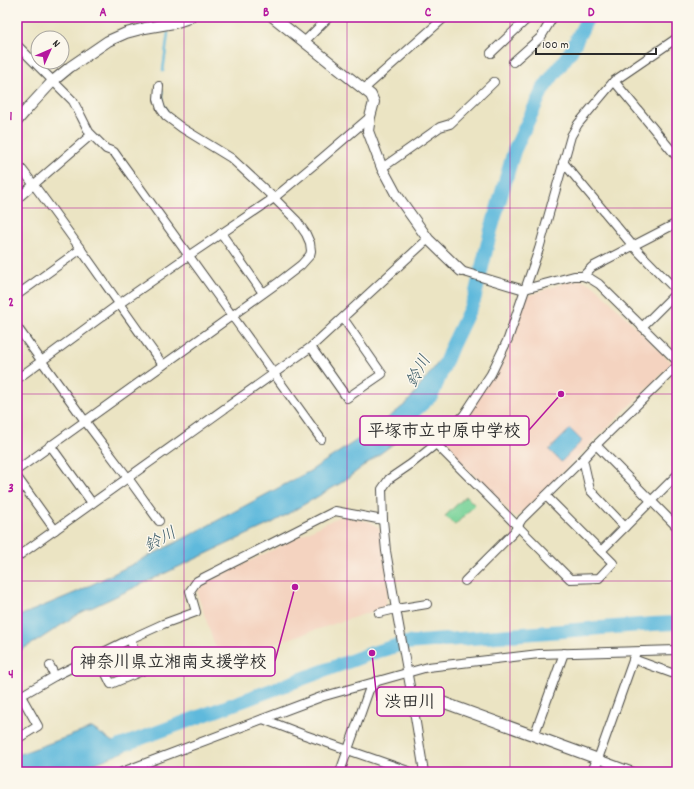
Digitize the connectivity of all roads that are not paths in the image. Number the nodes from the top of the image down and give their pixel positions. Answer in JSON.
{"nodes":[{"id":1,"x":190,"y":17,"type":"edge"},
{"id":2,"x":273,"y":17,"type":"edge"},
{"id":3,"x":329,"y":17,"type":"edge"},
{"id":4,"x":445,"y":17,"type":"edge"},
{"id":5,"x":529,"y":17,"type":"edge"},
{"id":6,"x":543,"y":17,"type":"edge"},
{"id":7,"x":553,"y":17,"type":"edge"},
{"id":8,"x":548,"y":25,"type":"junction"},
{"id":9,"x":677,"y":38,"type":"edge"},
{"id":10,"x":304,"y":42,"type":"junction"},
{"id":11,"x":17,"y":44,"type":"edge"},
{"id":12,"x":491,"y":53,"type":"dead end"},
{"id":13,"x":513,"y":62,"type":"dead end"},
{"id":14,"x":53,"y":81,"type":"junction"},
{"id":15,"x":614,"y":81,"type":"junction"},
{"id":16,"x":494,"y":82,"type":"dead end"},
{"id":17,"x":159,"y":86,"type":"dead end"},
{"id":18,"x":364,"y":89,"type":"junction"},
{"id":19,"x":370,"y":117,"type":"junction"},
{"id":20,"x":17,"y":121,"type":"edge"},
{"id":21,"x":92,"y":135,"type":"junction"},
{"id":22,"x":677,"y":157,"type":"edge"},
{"id":23,"x":563,"y":162,"type":"junction"},
{"id":24,"x":17,"y":163,"type":"edge"},
{"id":25,"x":382,"y":168,"type":"junction"},
{"id":26,"x":34,"y":185,"type":"junction"},
{"id":27,"x":274,"y":198,"type":"junction"},
{"id":28,"x":17,"y":199,"type":"edge"},
{"id":29,"x":677,"y":224,"type":"edge"},
{"id":30,"x":221,"y":233,"type":"junction"},
{"id":31,"x":428,"y":239,"type":"junction"},
{"id":32,"x":633,"y":246,"type":"junction"},
{"id":33,"x":81,"y":249,"type":"junction"},
{"id":34,"x":188,"y":256,"type":"junction"},
{"id":35,"x":461,"y":271,"type":"joint"},
{"id":36,"x":583,"y":276,"type":"junction"},
{"id":37,"x":523,"y":289,"type":"junction"},
{"id":38,"x":677,"y":291,"type":"edge"},
{"id":39,"x":263,"y":293,"type":"junction"},
{"id":40,"x":17,"y":295,"type":"edge"},
{"id":41,"x":119,"y":304,"type":"junction"},
{"id":42,"x":231,"y":315,"type":"junction"},
{"id":43,"x":343,"y":318,"type":"junction"},
{"id":44,"x":17,"y":327,"type":"edge"},
{"id":45,"x":642,"y":327,"type":"junction"},
{"id":46,"x":311,"y":347,"type":"junction"},
{"id":47,"x":42,"y":361,"type":"junction"},
{"id":48,"x":677,"y":361,"type":"edge"},
{"id":49,"x":163,"y":365,"type":"junction"},
{"id":50,"x":677,"y":366,"type":"edge"},
{"id":51,"x":274,"y":374,"type":"junction"},
{"id":52,"x":17,"y":379,"type":"edge"},
{"id":53,"x":85,"y":421,"type":"junction"},
{"id":54,"x":321,"y":439,"type":"dead end"},
{"id":55,"x":436,"y":444,"type":"junction"},
{"id":56,"x":50,"y":445,"type":"junction"},
{"id":57,"x":596,"y":445,"type":"junction"},
{"id":58,"x":583,"y":459,"type":"junction"},
{"id":59,"x":17,"y":470,"type":"edge"},
{"id":60,"x":677,"y":475,"type":"edge"},
{"id":61,"x":17,"y":477,"type":"edge"},
{"id":62,"x":128,"y":478,"type":"junction"},
{"id":63,"x":546,"y":496,"type":"junction"},
{"id":64,"x":651,"y":500,"type":"junction"},
{"id":65,"x":92,"y":504,"type":"junction"},
{"id":66,"x":383,"y":520,"type":"junction"},
{"id":67,"x":159,"y":521,"type":"dead end"},
{"id":68,"x":518,"y":526,"type":"junction"},
{"id":69,"x":677,"y":526,"type":"edge"},
{"id":70,"x":625,"y":527,"type":"junction"},
{"id":71,"x":55,"y":530,"type":"junction"},
{"id":72,"x":601,"y":551,"type":"junction"},
{"id":73,"x":17,"y":557,"type":"edge"},
{"id":74,"x":465,"y":581,"type":"dead end"},
{"id":75,"x":427,"y":604,"type":"dead end"},
{"id":76,"x":396,"y":611,"type":"junction"},
{"id":77,"x":379,"y":613,"type":"dead end"},
{"id":78,"x":130,"y":639,"type":"junction"},
{"id":79,"x":677,"y":650,"type":"edge"},
{"id":80,"x":564,"y":653,"type":"junction"},
{"id":81,"x":97,"y":655,"type":"junction"},
{"id":82,"x":634,"y":655,"type":"junction"},
{"id":83,"x":50,"y":666,"type":"dead end"},
{"id":84,"x":407,"y":672,"type":"junction"},
{"id":85,"x":677,"y":675,"type":"edge"},
{"id":86,"x":55,"y":676,"type":"junction"},
{"id":87,"x":378,"y":681,"type":"junction"},
{"id":88,"x":411,"y":692,"type":"junction"},
{"id":89,"x":19,"y":697,"type":"edge"},
{"id":90,"x":263,"y":719,"type":"junction"},
{"id":91,"x":534,"y":736,"type":"junction"},
{"id":92,"x":17,"y":739,"type":"edge"},
{"id":93,"x":348,"y":751,"type":"junction"},
{"id":94,"x":598,"y":759,"type":"junction"},
{"id":95,"x":122,"y":772,"type":"edge"},
{"id":96,"x":340,"y":772,"type":"edge"},
{"id":97,"x":411,"y":772,"type":"edge"},
{"id":98,"x":424,"y":772,"type":"edge"},
{"id":99,"x":593,"y":772,"type":"edge"},
{"id":100,"x":633,"y":772,"type":"edge"}],
"edges":[{"from":1,"to":14,"type":"street"},
{"from":2,"to":10,"type":"street"},
{"from":3,"to":10,"type":"street"},
{"from":4,"to":18,"type":"street"},
{"from":5,"to":12,"type":"street"},
{"from":6,"to":8,"type":"street"},
{"from":7,"to":8,"type":"street"},
{"from":8,"to":13,"type":"street"},
{"from":9,"to":15,"type":"street"},
{"from":10,"to":18,"type":"street"},
{"from":11,"to":14,"type":"street"},
{"from":14,"to":20,"type":"street"},
{"from":14,"to":21,"type":"street"},
{"from":15,"to":22,"type":"street"},
{"from":15,"to":23,"type":"street"},
{"from":16,"to":25,"type":"street"},
{"from":17,"to":27,"type":"street"},
{"from":18,"to":19,"type":"street"},
{"from":19,"to":25,"type":"street"},
{"from":19,"to":27,"type":"street"},
{"from":21,"to":26,"type":"street"},
{"from":21,"to":34,"type":"street"},
{"from":23,"to":32,"type":"street"},
{"from":23,"to":37,"type":"street"},
{"from":24,"to":26,"type":"street"},
{"from":25,"to":31,"type":"street"},
{"from":26,"to":28,"type":"street"},
{"from":26,"to":33,"type":"street"},
{"from":27,"to":30,"type":"street"},
{"from":27,"to":39,"type":"street"},
{"from":29,"to":32,"type":"street"},
{"from":30,"to":34,"type":"street"},
{"from":30,"to":39,"type":"street"},
{"from":31,"to":35,"type":"street"},
{"from":31,"to":43,"type":"street"},
{"from":32,"to":36,"type":"street"},
{"from":32,"to":38,"type":"street"},
{"from":33,"to":40,"type":"street"},
{"from":33,"to":41,"type":"street"},
{"from":34,"to":41,"type":"street"},
{"from":34,"to":42,"type":"street"},
{"from":35,"to":37,"type":"street"},
{"from":36,"to":37,"type":"street"},
{"from":36,"to":45,"type":"street"},
{"from":37,"to":55,"type":"street"},
{"from":38,"to":45,"type":"street"},
{"from":39,"to":42,"type":"street"},
{"from":41,"to":47,"type":"street"},
{"from":41,"to":49,"type":"street"},
{"from":42,"to":49,"type":"street"},
{"from":42,"to":51,"type":"street"},
{"from":43,"to":46,"type":"street"},
{"from":43,"to":46,"type":"street"},
{"from":44,"to":47,"type":"street"},
{"from":45,"to":48,"type":"street"},
{"from":46,"to":51,"type":"street"},
{"from":47,"to":52,"type":"street"},
{"from":47,"to":53,"type":"street"},
{"from":49,"to":53,"type":"street"},
{"from":50,"to":57,"type":"street"},
{"from":51,"to":54,"type":"street"},
{"from":51,"to":62,"type":"street"},
{"from":53,"to":56,"type":"street"},
{"from":53,"to":62,"type":"street"},
{"from":55,"to":66,"type":"street"},
{"from":55,"to":68,"type":"street"},
{"from":56,"to":59,"type":"street"},
{"from":56,"to":65,"type":"street"},
{"from":57,"to":58,"type":"street"},
{"from":57,"to":64,"type":"street"},
{"from":58,"to":63,"type":"street"},
{"from":58,"to":70,"type":"street"},
{"from":60,"to":64,"type":"street"},
{"from":61,"to":71,"type":"street"},
{"from":62,"to":65,"type":"street"},
{"from":62,"to":67,"type":"street"},
{"from":63,"to":68,"type":"street"},
{"from":63,"to":72,"type":"street"},
{"from":64,"to":69,"type":"street"},
{"from":64,"to":70,"type":"street"},
{"from":65,"to":71,"type":"street"},
{"from":66,"to":76,"type":"street"},
{"from":66,"to":78,"type":"street"},
{"from":68,"to":72,"type":"street"},
{"from":68,"to":74,"type":"street"},
{"from":70,"to":72,"type":"street"},
{"from":71,"to":73,"type":"street"},
{"from":75,"to":76,"type":"street"},
{"from":76,"to":77,"type":"street"},
{"from":76,"to":84,"type":"street"},
{"from":78,"to":81,"type":"street"},
{"from":78,"to":81,"type":"street"},
{"from":79,"to":82,"type":"street"},
{"from":80,"to":82,"type":"street"},
{"from":80,"to":84,"type":"street"},
{"from":80,"to":91,"type":"street"},
{"from":81,"to":86,"type":"street"},
{"from":82,"to":85,"type":"street"},
{"from":82,"to":94,"type":"street"},
{"from":83,"to":86,"type":"street"},
{"from":84,"to":87,"type":"street"},
{"from":84,"to":88,"type":"street"},
{"from":86,"to":89,"type":"street"},
{"from":87,"to":90,"type":"street"},
{"from":87,"to":93,"type":"street"},
{"from":88,"to":91,"type":"street"},
{"from":88,"to":98,"type":"street"},
{"from":89,"to":92,"type":"street"},
{"from":90,"to":93,"type":"street"},
{"from":90,"to":95,"type":"street"},
{"from":91,"to":94,"type":"street"},
{"from":93,"to":96,"type":"street"},
{"from":93,"to":97,"type":"street"},
{"from":94,"to":99,"type":"street"},
{"from":94,"to":100,"type":"street"}]}
